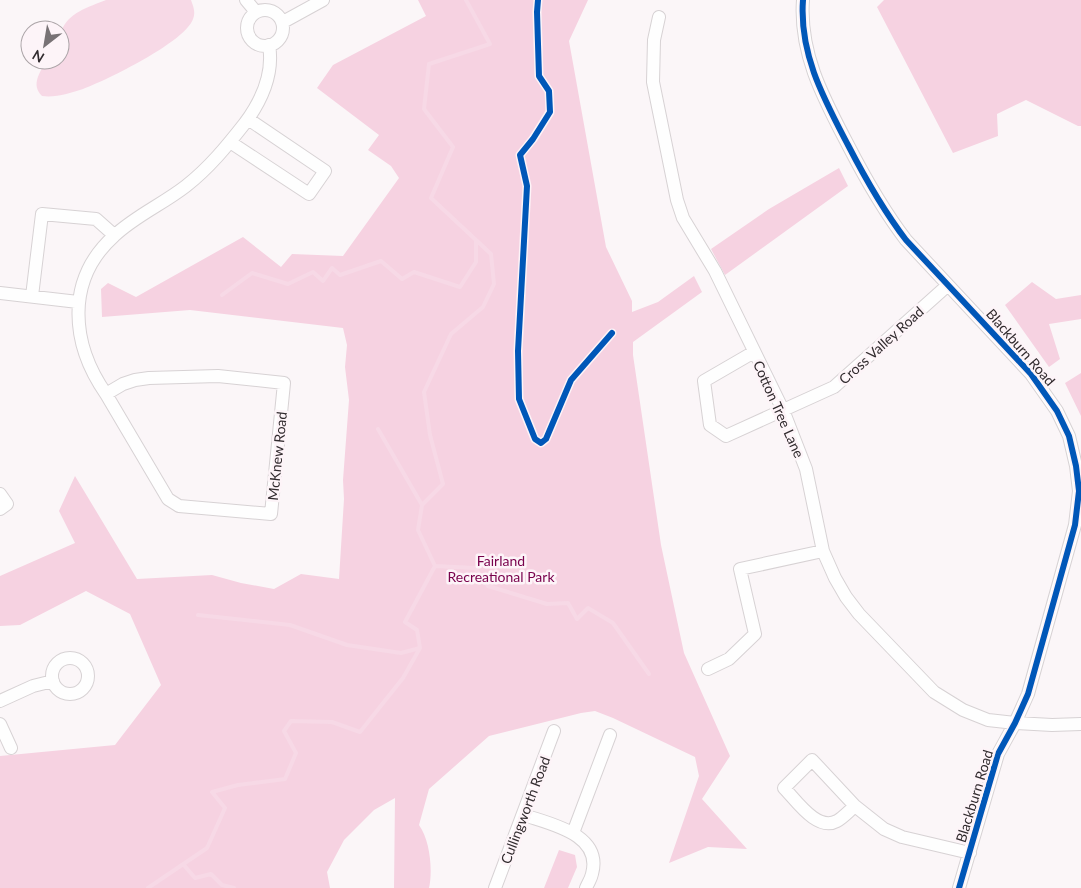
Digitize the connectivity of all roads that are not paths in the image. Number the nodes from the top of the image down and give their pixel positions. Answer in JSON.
{"nodes":[{"id":1,"x":246,"y":0,"type":"edge"},
{"id":2,"x":323,"y":0,"type":"edge"},
{"id":3,"x":803,"y":0,"type":"edge"},
{"id":4,"x":256,"y":12,"type":"junction"},
{"id":5,"x":659,"y":17,"type":"dead end"},
{"id":6,"x":283,"y":22,"type":"junction"},
{"id":7,"x":269,"y":45,"type":"junction"},
{"id":8,"x":248,"y":119,"type":"junction"},
{"id":9,"x":230,"y":142,"type":"junction"},
{"id":10,"x":114,"y":235,"type":"junction"},
{"id":11,"x":948,"y":285,"type":"junction"},
{"id":12,"x":0,"y":293,"type":"edge"},
{"id":13,"x":32,"y":296,"type":"junction"},
{"id":14,"x":78,"y":302,"type":"junction"},
{"id":15,"x":754,"y":352,"type":"junction"},
{"id":16,"x":106,"y":394,"type":"junction"},
{"id":17,"x":783,"y":410,"type":"junction"},
{"id":18,"x":0,"y":494,"type":"edge"},
{"id":19,"x":0,"y":509,"type":"edge"},
{"id":20,"x":823,"y":551,"type":"junction"},
{"id":21,"x":708,"y":669,"type":"dead end"},
{"id":22,"x":53,"y":681,"type":"dead end"},
{"id":23,"x":0,"y":701,"type":"edge"},
{"id":24,"x":1015,"y":723,"type":"junction"},
{"id":25,"x":0,"y":724,"type":"edge"},
{"id":26,"x":1081,"y":724,"type":"edge"},
{"id":27,"x":554,"y":731,"type":"dead end"},
{"id":28,"x":610,"y":735,"type":"dead end"},
{"id":29,"x":11,"y":748,"type":"dead end"},
{"id":30,"x":855,"y":806,"type":"junction"},
{"id":31,"x":524,"y":815,"type":"junction"},
{"id":32,"x":573,"y":833,"type":"junction"},
{"id":33,"x":970,"y":854,"type":"junction"},
{"id":34,"x":495,"y":888,"type":"edge"},
{"id":35,"x":586,"y":888,"type":"edge"},
{"id":36,"x":959,"y":888,"type":"edge"}],
"edges":[{"from":1,"to":4,"type":"street"},
{"from":2,"to":6,"type":"street"},
{"from":3,"to":11,"type":"street","name":"Blackburn Road"},
{"from":4,"to":6,"type":"street"},
{"from":4,"to":7,"type":"street"},
{"from":5,"to":15,"type":"street","name":"Cotton Tree Lane"},
{"from":6,"to":7,"type":"street"},
{"from":7,"to":8,"type":"street","name":"McKnew Road"},
{"from":8,"to":9,"type":"street","name":"McKnew Road"},
{"from":8,"to":9,"type":"street"},
{"from":9,"to":10,"type":"street","name":"McKnew Road"},
{"from":10,"to":13,"type":"street"},
{"from":10,"to":14,"type":"street","name":"McKnew Road"},
{"from":11,"to":17,"type":"street","name":"Cross Valley Road"},
{"from":11,"to":24,"type":"street","name":"Blackburn Road"},
{"from":12,"to":13,"type":"street"},
{"from":13,"to":14,"type":"street"},
{"from":14,"to":16,"type":"street","name":"McKnew Road"},
{"from":15,"to":17,"type":"street","name":"Cotton Tree Lane"},
{"from":15,"to":17,"type":"street","name":"Cross Valley Road"},
{"from":16,"to":16,"type":"street","name":"McKnew Road"},
{"from":17,"to":20,"type":"street","name":"Cotton Tree Lane"},
{"from":18,"to":19,"type":"street"},
{"from":20,"to":21,"type":"street"},
{"from":20,"to":24,"type":"street","name":"Cotton Tree Lane"},
{"from":22,"to":23,"type":"street"},
{"from":24,"to":26,"type":"street","name":"Cotton Tree Lane"},
{"from":24,"to":33,"type":"street","name":"Blackburn Road"},
{"from":25,"to":29,"type":"street"},
{"from":27,"to":31,"type":"street","name":"Cullingworth Road"},
{"from":28,"to":32,"type":"street"},
{"from":30,"to":30,"type":"street"},
{"from":30,"to":33,"type":"street"},
{"from":31,"to":32,"type":"street"},
{"from":31,"to":34,"type":"street","name":"Cullingworth Road"},
{"from":32,"to":35,"type":"street"},
{"from":33,"to":36,"type":"street","name":"Blackburn Road"}]}
